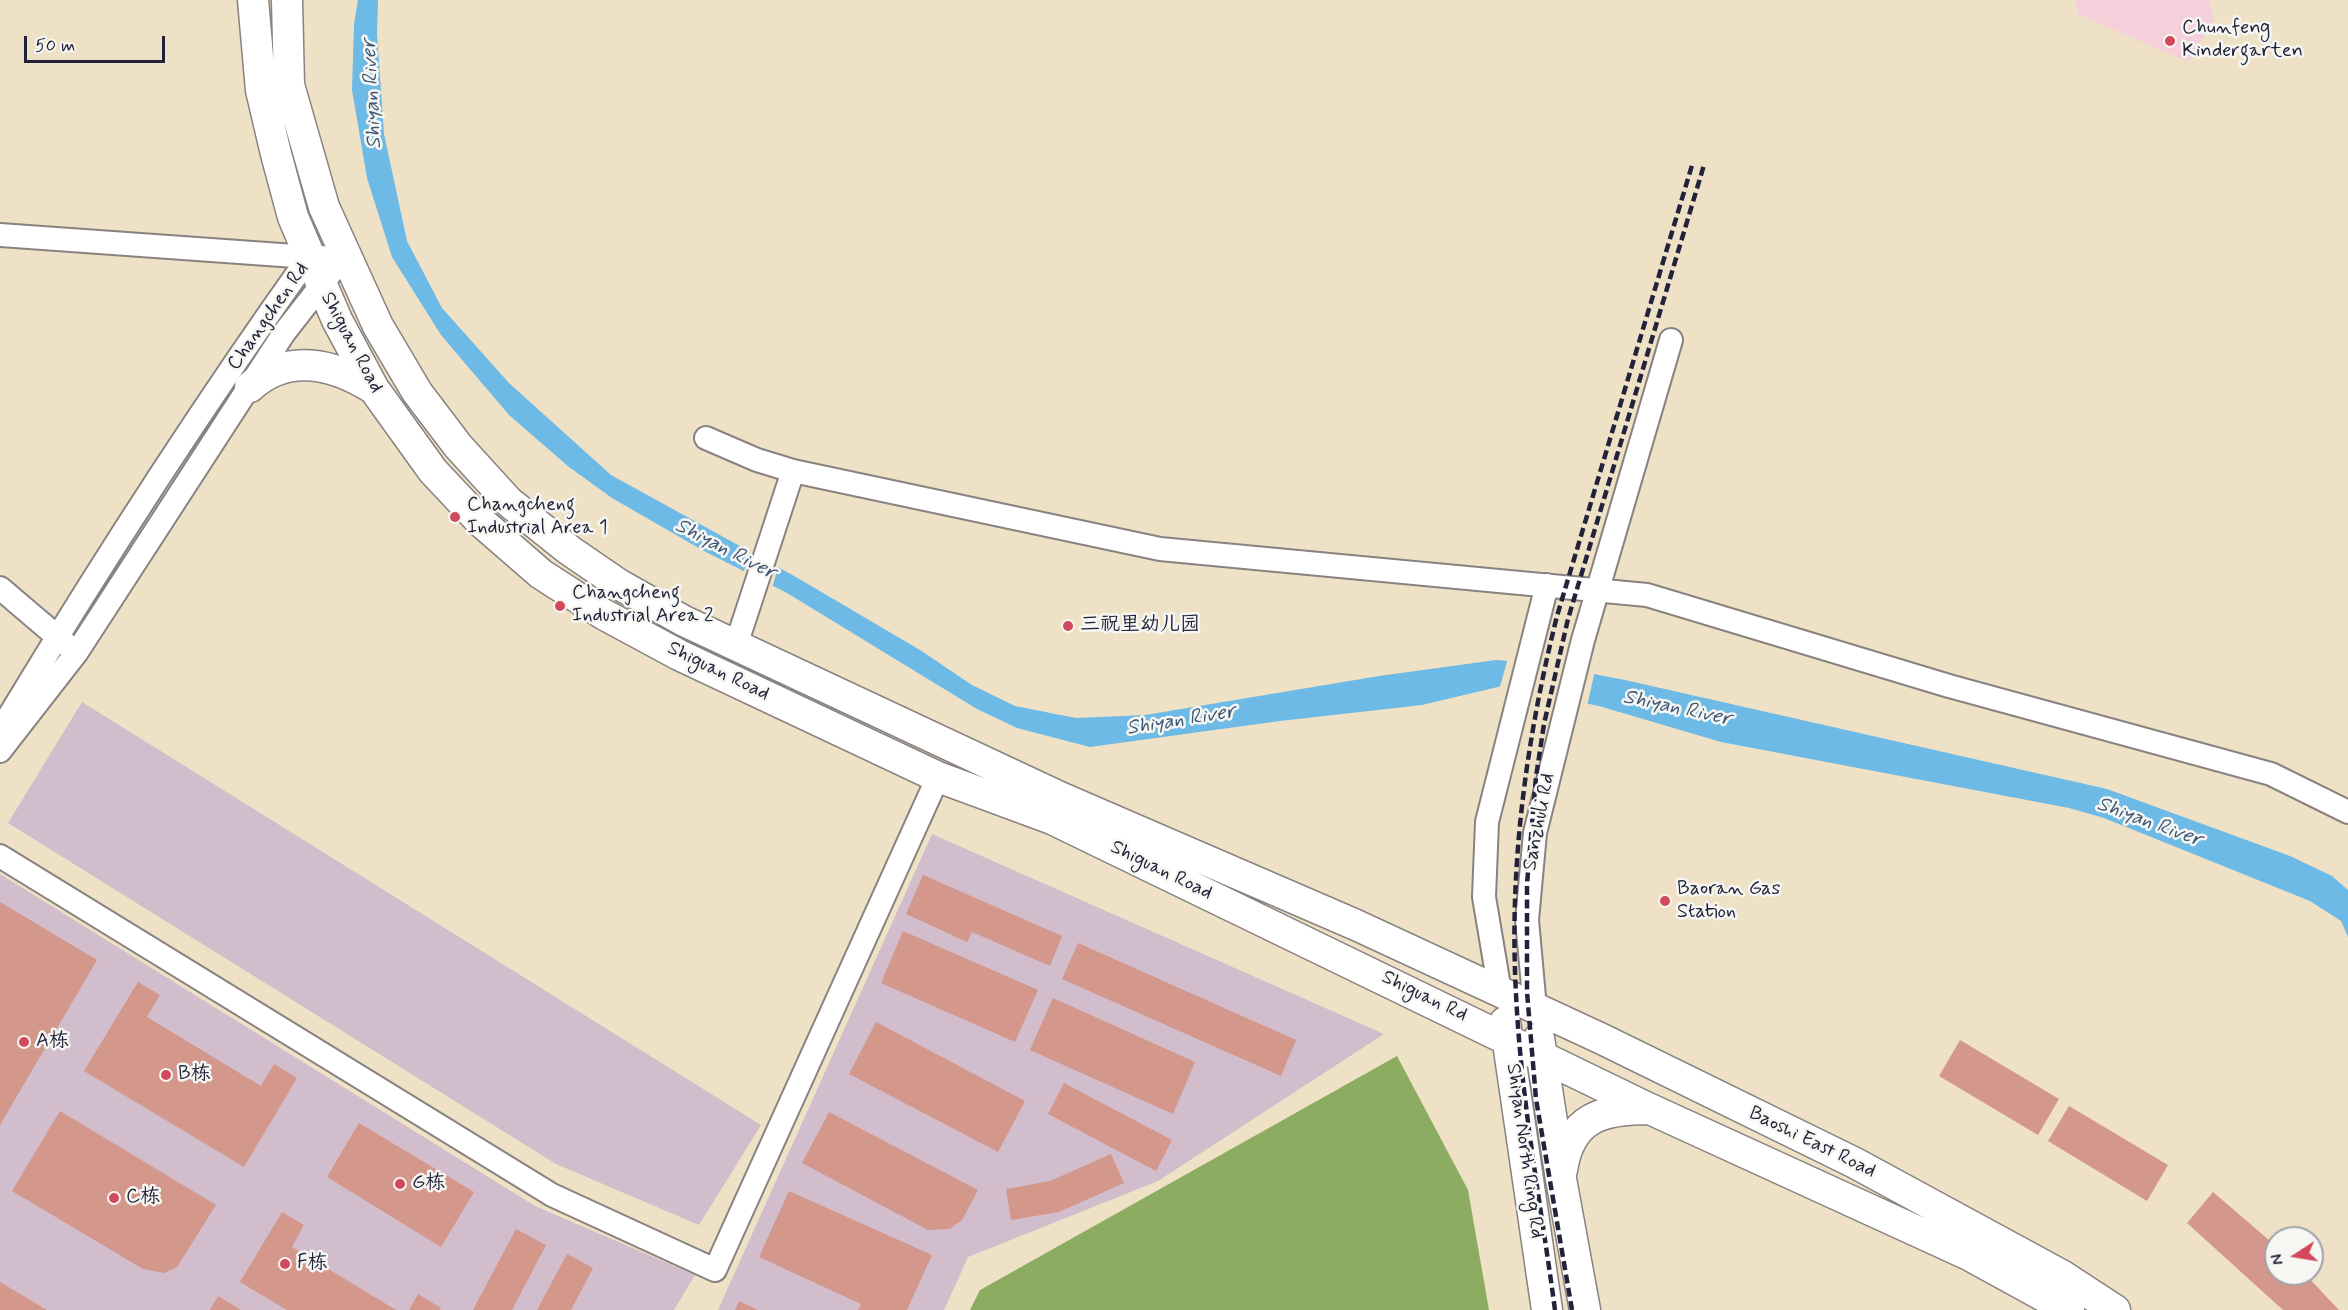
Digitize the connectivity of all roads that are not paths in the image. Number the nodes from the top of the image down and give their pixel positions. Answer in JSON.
{"nodes":[{"id":1,"x":253,"y":0,"type":"edge"},
{"id":2,"x":287,"y":0,"type":"edge"},
{"id":3,"x":0,"y":235,"type":"edge"},
{"id":4,"x":344,"y":256,"type":"junction"},
{"id":5,"x":309,"y":257,"type":"junction"},
{"id":6,"x":321,"y":286,"type":"junction"},
{"id":7,"x":1671,"y":340,"type":"dead end"},
{"id":8,"x":250,"y":387,"type":"junction"},
{"id":9,"x":374,"y":389,"type":"junction"},
{"id":10,"x":706,"y":438,"type":"dead end"},
{"id":11,"x":793,"y":471,"type":"junction"},
{"id":12,"x":1546,"y":585,"type":"junction"},
{"id":13,"x":0,"y":588,"type":"edge"},
{"id":14,"x":1597,"y":590,"type":"junction"},
{"id":15,"x":56,"y":638,"type":"junction"},
{"id":16,"x":735,"y":645,"type":"junction"},
{"id":17,"x":76,"y":652,"type":"junction"},
{"id":18,"x":0,"y":731,"type":"edge"},
{"id":19,"x":0,"y":751,"type":"edge"},
{"id":20,"x":938,"y":777,"type":"junction"},
{"id":21,"x":2348,"y":812,"type":"edge"},
{"id":22,"x":0,"y":856,"type":"edge"},
{"id":23,"x":1356,"y":925,"type":"joint"},
{"id":24,"x":1500,"y":992,"type":"junction"},
{"id":25,"x":1535,"y":1008,"type":"junction"},
{"id":26,"x":1508,"y":1038,"type":"junction"},
{"id":27,"x":1541,"y":1054,"type":"junction"},
{"id":28,"x":1650,"y":1109,"type":"junction"},
{"id":29,"x":1561,"y":1179,"type":"junction"},
{"id":30,"x":1547,"y":1310,"type":"edge"},
{"id":31,"x":1585,"y":1310,"type":"edge"},
{"id":32,"x":2069,"y":1310,"type":"edge"},
{"id":33,"x":2115,"y":1310,"type":"edge"}],
"edges":[{"from":1,"to":5,"type":"main road","name":"Shiguan Road"},
{"from":2,"to":4,"type":"main road","name":"Shiguan Road"},
{"from":3,"to":5,"type":"street"},
{"from":4,"to":5,"type":"street","name":"Changchen Rd"},
{"from":4,"to":6,"type":"street","name":"Changchen Rd"},
{"from":4,"to":16,"type":"main road","name":"Shiguan Road"},
{"from":5,"to":6,"type":"main road","name":"Shiguan Road"},
{"from":5,"to":15,"type":"street","name":"Changchen Rd"},
{"from":6,"to":8,"type":"street","name":"Changchen Rd"},
{"from":6,"to":9,"type":"main road","name":"Shiguan Road"},
{"from":7,"to":14,"type":"street","name":"Sanzhuli Rd"},
{"from":8,"to":9,"type":"main road"},
{"from":8,"to":17,"type":"street","name":"Changchen Rd"},
{"from":9,"to":20,"type":"main road","name":"Shiguan Road"},
{"from":10,"to":11,"type":"street"},
{"from":11,"to":12,"type":"street"},
{"from":11,"to":16,"type":"street"},
{"from":12,"to":14,"type":"street"},
{"from":12,"to":24,"type":"street"},
{"from":13,"to":15,"type":"street"},
{"from":14,"to":21,"type":"street"},
{"from":14,"to":25,"type":"street","name":"Sanzhuli Rd"},
{"from":15,"to":17,"type":"street"},
{"from":15,"to":18,"type":"street","name":"Changchen Rd"},
{"from":16,"to":23,"type":"main road","name":"Shiguan Road"},
{"from":17,"to":19,"type":"street","name":"Changchen Rd"},
{"from":20,"to":22,"type":"street"},
{"from":20,"to":26,"type":"main road","name":"Shiguan Rd"},
{"from":23,"to":24,"type":"main road","name":"Shiguan Rd"},
{"from":24,"to":25,"type":"main road","name":"Baoshi East Road"},
{"from":24,"to":26,"type":"main road","name":"Shiyan North Ring Rd"},
{"from":25,"to":27,"type":"main road","name":"Shiyan North Ring Rd"},
{"from":25,"to":33,"type":"main road","name":"Baoshi East Road"},
{"from":26,"to":27,"type":"main road","name":"Baoshi East Road"},
{"from":26,"to":30,"type":"main road","name":"Shiyan North Ring Rd"},
{"from":27,"to":28,"type":"main road","name":"Baoshi East Road"},
{"from":27,"to":29,"type":"main road","name":"Shiyan North Ring Rd"},
{"from":28,"to":29,"type":"main road"},
{"from":28,"to":32,"type":"main road","name":"Baoshi East Road"},
{"from":29,"to":31,"type":"main road","name":"Shiyan North Ring Rd"}]}
